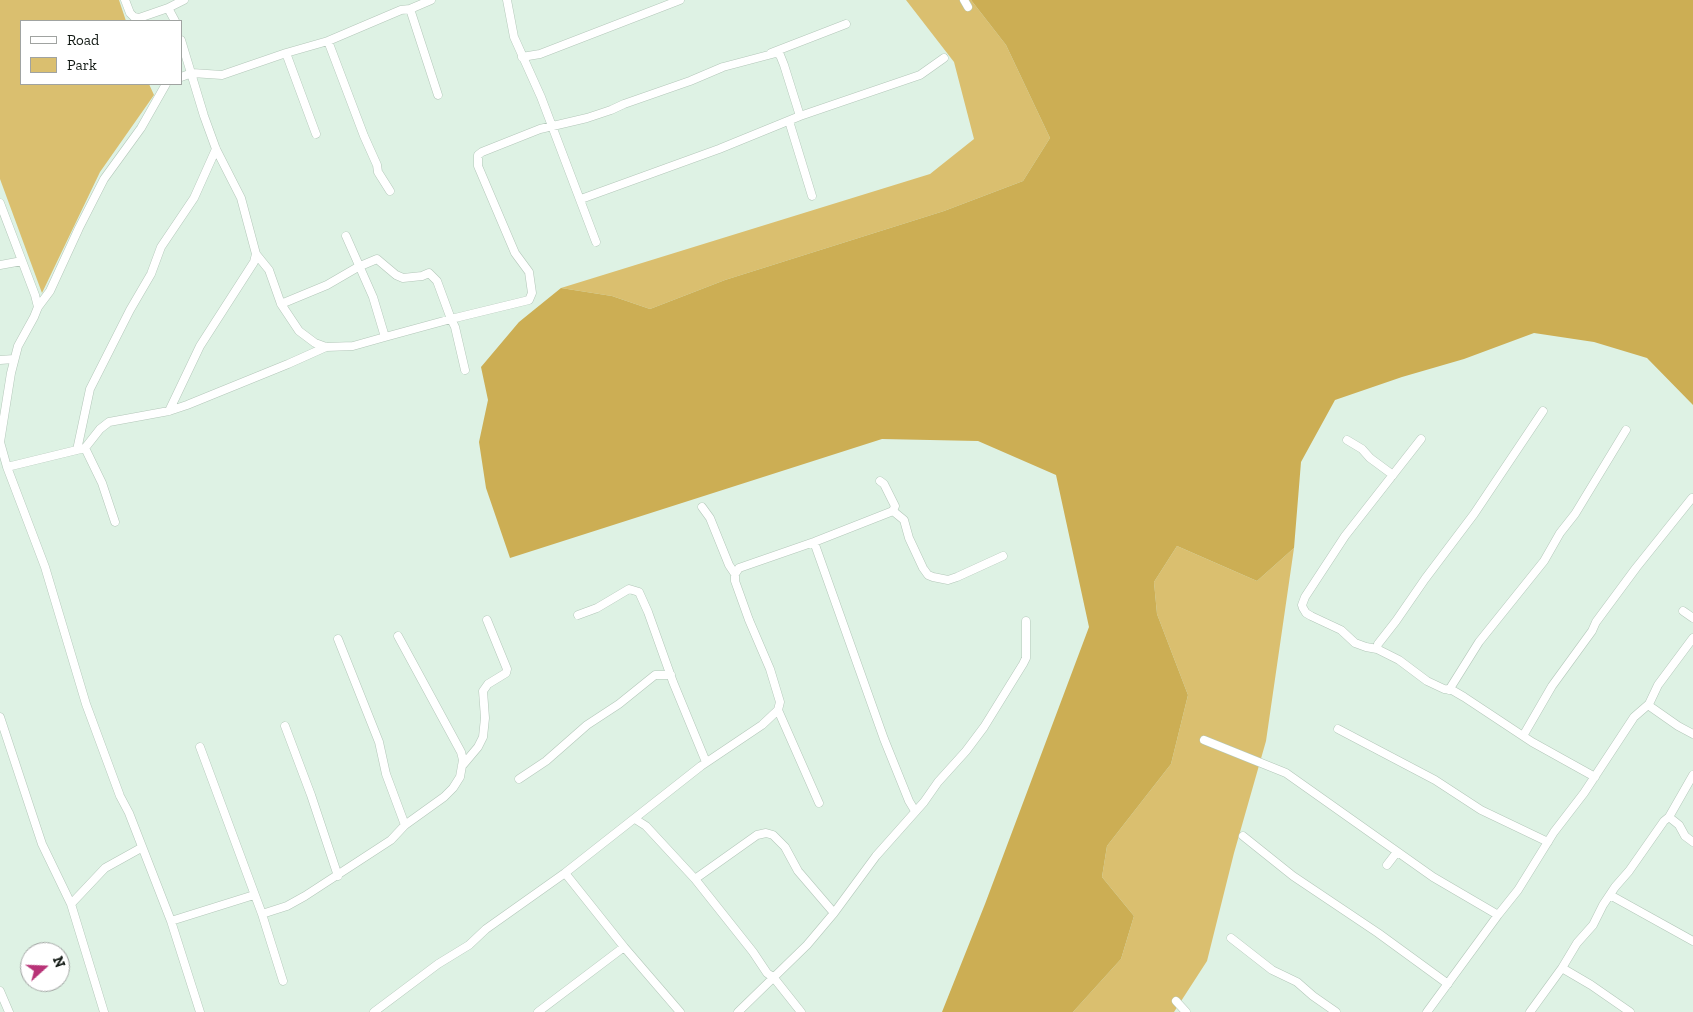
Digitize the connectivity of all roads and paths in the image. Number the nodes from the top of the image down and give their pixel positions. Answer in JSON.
{"nodes":[{"id":1,"x":125,"y":0,"type":"edge"},
{"id":2,"x":184,"y":0,"type":"edge"},
{"id":3,"x":431,"y":0,"type":"edge"},
{"id":4,"x":507,"y":0,"type":"edge"},
{"id":5,"x":680,"y":0,"type":"edge"},
{"id":6,"x":168,"y":8,"type":"junction"},
{"id":7,"x":410,"y":9,"type":"junction"},
{"id":8,"x":174,"y":20,"type":"edge"},
{"id":9,"x":846,"y":24,"type":"dead end"},
{"id":10,"x":328,"y":41,"type":"junction"},
{"id":11,"x":182,"y":43,"type":"edge"},
{"id":12,"x":286,"y":53,"type":"junction"},
{"id":13,"x":765,"y":55,"type":"junction"},
{"id":14,"x":522,"y":58,"type":"junction"},
{"id":15,"x":944,"y":58,"type":"dead end"},
{"id":16,"x":192,"y":74,"type":"junction"},
{"id":17,"x":182,"y":77,"type":"edge"},
{"id":18,"x":165,"y":85,"type":"edge"},
{"id":19,"x":438,"y":95,"type":"dead end"},
{"id":20,"x":800,"y":116,"type":"junction"},
{"id":21,"x":789,"y":121,"type":"junction"},
{"id":22,"x":553,"y":127,"type":"junction"},
{"id":23,"x":316,"y":134,"type":"dead end"},
{"id":24,"x":216,"y":149,"type":"junction"},
{"id":25,"x":390,"y":190,"type":"dead end"},
{"id":26,"x":812,"y":196,"type":"dead end"},
{"id":27,"x":581,"y":199,"type":"junction"},
{"id":28,"x":0,"y":203,"type":"edge"},
{"id":29,"x":346,"y":236,"type":"dead end"},
{"id":30,"x":596,"y":242,"type":"dead end"},
{"id":31,"x":256,"y":254,"type":"junction"},
{"id":32,"x":22,"y":261,"type":"junction"},
{"id":33,"x":0,"y":265,"type":"edge"},
{"id":34,"x":358,"y":267,"type":"junction"},
{"id":35,"x":281,"y":304,"type":"junction"},
{"id":36,"x":38,"y":307,"type":"junction"},
{"id":37,"x":451,"y":319,"type":"junction"},
{"id":38,"x":385,"y":337,"type":"junction"},
{"id":39,"x":326,"y":347,"type":"junction"},
{"id":40,"x":0,"y":360,"type":"edge"},
{"id":41,"x":14,"y":360,"type":"junction"},
{"id":42,"x":465,"y":370,"type":"dead end"},
{"id":43,"x":169,"y":411,"type":"junction"},
{"id":44,"x":1543,"y":411,"type":"dead end"},
{"id":45,"x":1626,"y":430,"type":"dead end"},
{"id":46,"x":1422,"y":439,"type":"dead end"},
{"id":47,"x":1347,"y":440,"type":"dead end"},
{"id":48,"x":81,"y":448,"type":"junction"},
{"id":49,"x":1,"y":453,"type":"edge"},
{"id":50,"x":7,"y":467,"type":"junction"},
{"id":51,"x":1393,"y":475,"type":"junction"},
{"id":52,"x":880,"y":481,"type":"dead end"},
{"id":53,"x":1692,"y":498,"type":"dead end"},
{"id":54,"x":702,"y":507,"type":"dead end"},
{"id":55,"x":893,"y":511,"type":"junction"},
{"id":56,"x":115,"y":522,"type":"dead end"},
{"id":57,"x":814,"y":542,"type":"junction"},
{"id":58,"x":1002,"y":556,"type":"dead end"},
{"id":59,"x":735,"y":574,"type":"junction"},
{"id":60,"x":1683,"y":611,"type":"dead end"},
{"id":61,"x":578,"y":616,"type":"dead end"},
{"id":62,"x":1693,"y":618,"type":"edge"},
{"id":63,"x":487,"y":620,"type":"dead end"},
{"id":64,"x":1026,"y":622,"type":"dead end"},
{"id":65,"x":398,"y":636,"type":"dead end"},
{"id":66,"x":1693,"y":638,"type":"edge"},
{"id":67,"x":338,"y":639,"type":"dead end"},
{"id":68,"x":1377,"y":649,"type":"junction"},
{"id":69,"x":671,"y":675,"type":"junction"},
{"id":70,"x":1449,"y":690,"type":"junction"},
{"id":71,"x":1648,"y":705,"type":"junction"},
{"id":72,"x":778,"y":710,"type":"junction"},
{"id":73,"x":0,"y":717,"type":"edge"},
{"id":74,"x":285,"y":726,"type":"dead end"},
{"id":75,"x":1338,"y":729,"type":"dead end"},
{"id":76,"x":1693,"y":734,"type":"edge"},
{"id":77,"x":1523,"y":736,"type":"junction"},
{"id":78,"x":1204,"y":740,"type":"dead end"},
{"id":79,"x":200,"y":747,"type":"dead end"},
{"id":80,"x":706,"y":762,"type":"junction"},
{"id":81,"x":462,"y":766,"type":"junction"},
{"id":82,"x":1693,"y":774,"type":"edge"},
{"id":83,"x":1595,"y":777,"type":"junction"},
{"id":84,"x":519,"y":779,"type":"dead end"},
{"id":85,"x":820,"y":803,"type":"dead end"},
{"id":86,"x":914,"y":811,"type":"junction"},
{"id":87,"x":1669,"y":817,"type":"junction"},
{"id":88,"x":635,"y":819,"type":"junction"},
{"id":89,"x":405,"y":825,"type":"junction"},
{"id":90,"x":1243,"y":836,"type":"dead end"},
{"id":91,"x":1548,"y":842,"type":"junction"},
{"id":92,"x":1693,"y":842,"type":"edge"},
{"id":93,"x":141,"y":848,"type":"junction"},
{"id":94,"x":1397,"y":852,"type":"junction"},
{"id":95,"x":1387,"y":865,"type":"dead end"},
{"id":96,"x":565,"y":872,"type":"junction"},
{"id":97,"x":338,"y":876,"type":"junction"},
{"id":98,"x":695,"y":879,"type":"junction"},
{"id":99,"x":254,"y":895,"type":"junction"},
{"id":100,"x":1610,"y":895,"type":"junction"},
{"id":101,"x":71,"y":904,"type":"junction"},
{"id":102,"x":834,"y":913,"type":"junction"},
{"id":103,"x":262,"y":914,"type":"junction"},
{"id":104,"x":1498,"y":915,"type":"junction"},
{"id":105,"x":171,"y":921,"type":"junction"},
{"id":106,"x":1231,"y":938,"type":"dead end"},
{"id":107,"x":1693,"y":940,"type":"edge"},
{"id":108,"x":624,"y":947,"type":"junction"},
{"id":109,"x":1562,"y":968,"type":"junction"},
{"id":110,"x":774,"y":978,"type":"junction"},
{"id":111,"x":283,"y":981,"type":"dead end"},
{"id":112,"x":1448,"y":984,"type":"junction"},
{"id":113,"x":0,"y":991,"type":"edge"},
{"id":114,"x":1176,"y":1001,"type":"dead end"},
{"id":115,"x":9,"y":1012,"type":"edge"},
{"id":116,"x":104,"y":1012,"type":"edge"},
{"id":117,"x":200,"y":1012,"type":"edge"},
{"id":118,"x":374,"y":1012,"type":"edge"},
{"id":119,"x":538,"y":1012,"type":"edge"},
{"id":120,"x":680,"y":1012,"type":"edge"},
{"id":121,"x":738,"y":1012,"type":"edge"},
{"id":122,"x":801,"y":1012,"type":"edge"},
{"id":123,"x":1186,"y":1012,"type":"edge"},
{"id":124,"x":1336,"y":1012,"type":"edge"},
{"id":125,"x":1427,"y":1012,"type":"edge"},
{"id":126,"x":1530,"y":1012,"type":"edge"},
{"id":127,"x":1630,"y":1012,"type":"edge"}],
"edges":[{"from":1,"to":6,"type":"street"},
{"from":2,"to":6,"type":"street"},
{"from":3,"to":7,"type":"street"},
{"from":4,"to":14,"type":"street"},
{"from":5,"to":14,"type":"street"},
{"from":6,"to":8,"type":"street"},
{"from":7,"to":10,"type":"street"},
{"from":7,"to":19,"type":"street"},
{"from":9,"to":13,"type":"street"},
{"from":10,"to":12,"type":"street"},
{"from":10,"to":25,"type":"street"},
{"from":11,"to":16,"type":"street"},
{"from":12,"to":16,"type":"street"},
{"from":12,"to":23,"type":"street"},
{"from":13,"to":20,"type":"street"},
{"from":13,"to":22,"type":"street"},
{"from":14,"to":22,"type":"street"},
{"from":15,"to":20,"type":"street"},
{"from":16,"to":17,"type":"street"},
{"from":16,"to":24,"type":"street"},
{"from":18,"to":36,"type":"street"},
{"from":20,"to":21,"type":"street"},
{"from":21,"to":26,"type":"street"},
{"from":21,"to":27,"type":"street"},
{"from":22,"to":27,"type":"street"},
{"from":22,"to":37,"type":"street"},
{"from":24,"to":31,"type":"street"},
{"from":24,"to":48,"type":"street"},
{"from":27,"to":30,"type":"street"},
{"from":28,"to":32,"type":"street"},
{"from":29,"to":34,"type":"street"},
{"from":31,"to":35,"type":"street"},
{"from":31,"to":43,"type":"street"},
{"from":32,"to":33,"type":"street"},
{"from":32,"to":36,"type":"street"},
{"from":34,"to":35,"type":"street"},
{"from":34,"to":37,"type":"street"},
{"from":34,"to":38,"type":"street"},
{"from":35,"to":39,"type":"street"},
{"from":36,"to":41,"type":"street"},
{"from":37,"to":38,"type":"street"},
{"from":37,"to":42,"type":"street"},
{"from":38,"to":39,"type":"street"},
{"from":39,"to":43,"type":"street"},
{"from":40,"to":41,"type":"street"},
{"from":41,"to":49,"type":"street"},
{"from":43,"to":48,"type":"street"},
{"from":44,"to":68,"type":"street"},
{"from":45,"to":70,"type":"street"},
{"from":46,"to":51,"type":"street"},
{"from":47,"to":51,"type":"street"},
{"from":48,"to":50,"type":"street"},
{"from":48,"to":56,"type":"street"},
{"from":49,"to":50,"type":"street"},
{"from":50,"to":93,"type":"street"},
{"from":51,"to":68,"type":"street"},
{"from":52,"to":55,"type":"street"},
{"from":53,"to":77,"type":"street"},
{"from":54,"to":59,"type":"street"},
{"from":55,"to":57,"type":"street"},
{"from":55,"to":58,"type":"street"},
{"from":57,"to":59,"type":"street"},
{"from":57,"to":86,"type":"street"},
{"from":59,"to":72,"type":"street"},
{"from":60,"to":62,"type":"street"},
{"from":61,"to":69,"type":"street"},
{"from":63,"to":81,"type":"street"},
{"from":64,"to":86,"type":"street"},
{"from":65,"to":81,"type":"street"},
{"from":66,"to":71,"type":"street"},
{"from":67,"to":89,"type":"street"},
{"from":68,"to":70,"type":"street"},
{"from":69,"to":80,"type":"street"},
{"from":69,"to":84,"type":"street"},
{"from":70,"to":77,"type":"street"},
{"from":71,"to":76,"type":"street"},
{"from":71,"to":83,"type":"street"},
{"from":72,"to":80,"type":"street"},
{"from":72,"to":85,"type":"street"},
{"from":73,"to":101,"type":"street"},
{"from":74,"to":97,"type":"street"},
{"from":75,"to":91,"type":"street"},
{"from":77,"to":83,"type":"street"},
{"from":78,"to":94,"type":"street"},
{"from":79,"to":99,"type":"street"},
{"from":80,"to":88,"type":"street"},
{"from":81,"to":89,"type":"street"},
{"from":82,"to":87,"type":"street"},
{"from":83,"to":91,"type":"street"},
{"from":86,"to":102,"type":"street"},
{"from":87,"to":92,"type":"street"},
{"from":87,"to":100,"type":"street"},
{"from":88,"to":96,"type":"street"},
{"from":88,"to":98,"type":"street"},
{"from":89,"to":97,"type":"street"},
{"from":90,"to":112,"type":"street"},
{"from":91,"to":104,"type":"street"},
{"from":93,"to":101,"type":"street"},
{"from":93,"to":105,"type":"street"},
{"from":94,"to":95,"type":"street"},
{"from":94,"to":104,"type":"street"},
{"from":96,"to":108,"type":"street"},
{"from":96,"to":118,"type":"street"},
{"from":97,"to":103,"type":"street"},
{"from":98,"to":102,"type":"street"},
{"from":98,"to":110,"type":"street"},
{"from":99,"to":103,"type":"street"},
{"from":99,"to":105,"type":"street"},
{"from":100,"to":107,"type":"street"},
{"from":100,"to":109,"type":"street"},
{"from":101,"to":116,"type":"street"},
{"from":102,"to":110,"type":"street"},
{"from":103,"to":111,"type":"street"},
{"from":104,"to":112,"type":"street"},
{"from":105,"to":117,"type":"street"},
{"from":106,"to":124,"type":"street"},
{"from":108,"to":119,"type":"street"},
{"from":108,"to":120,"type":"street"},
{"from":109,"to":126,"type":"street"},
{"from":109,"to":127,"type":"street"},
{"from":110,"to":121,"type":"street"},
{"from":110,"to":122,"type":"street"},
{"from":112,"to":125,"type":"street"},
{"from":113,"to":115,"type":"street"},
{"from":114,"to":123,"type":"street"}]}
